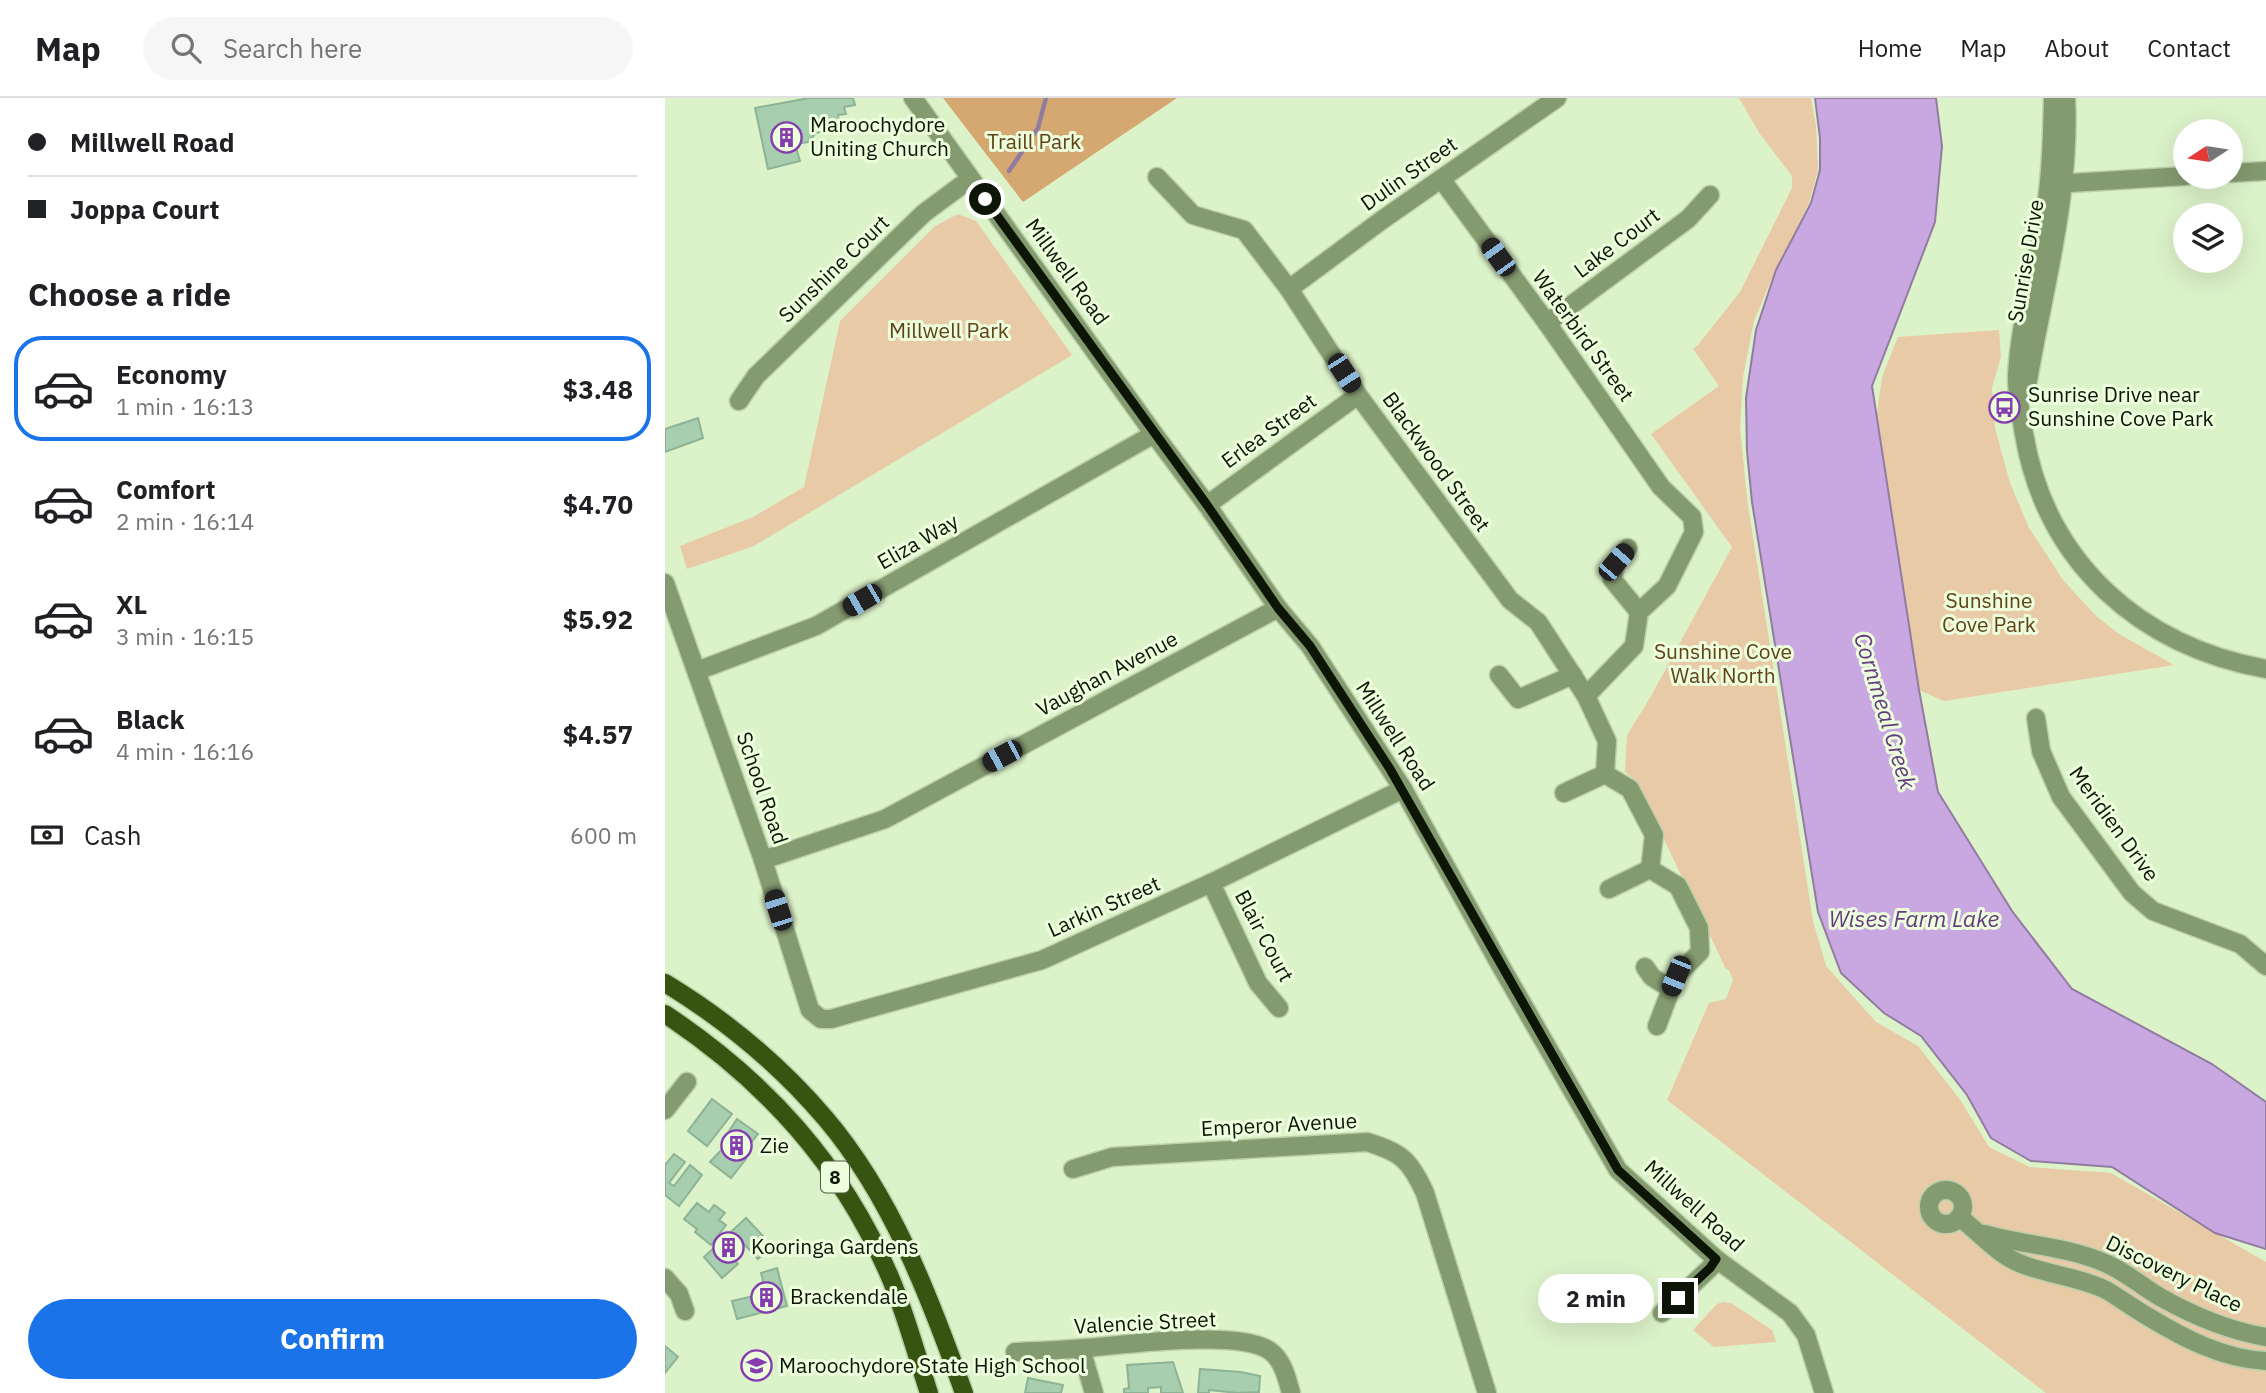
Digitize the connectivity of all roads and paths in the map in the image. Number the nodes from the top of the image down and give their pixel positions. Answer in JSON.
{"nodes":[{"id":1,"x":913,"y":98,"type":"edge"},
{"id":2,"x":1557,"y":98,"type":"edge"},
{"id":3,"x":2053,"y":98,"type":"edge"},
{"id":4,"x":2066,"y":98,"type":"edge"},
{"id":5,"x":2266,"y":171,"type":"edge"},
{"id":6,"x":2243,"y":172,"type":"edge"},
{"id":7,"x":1157,"y":177,"type":"dead end"},
{"id":8,"x":2173,"y":177,"type":"edge"},
{"id":9,"x":970,"y":179,"type":"junction"},
{"id":10,"x":1441,"y":180,"type":"junction"},
{"id":11,"x":2056,"y":184,"type":"junction"},
{"id":12,"x":1710,"y":195,"type":"dead end"},
{"id":13,"x":2048,"y":270,"type":"junction"},
{"id":14,"x":1289,"y":289,"type":"junction"},
{"id":15,"x":1547,"y":323,"type":"junction"},
{"id":16,"x":2024,"y":326,"type":"junction"},
{"id":17,"x":1358,"y":395,"type":"junction"},
{"id":18,"x":739,"y":401,"type":"dead end"},
{"id":19,"x":2024,"y":431,"type":"junction"},
{"id":20,"x":1154,"y":434,"type":"junction"},
{"id":21,"x":1207,"y":505,"type":"junction"},
{"id":22,"x":1628,"y":548,"type":"dead end"},
{"id":23,"x":665,"y":583,"type":"edge"},
{"id":24,"x":1278,"y":608,"type":"junction"},
{"id":25,"x":1639,"y":612,"type":"junction"},
{"id":26,"x":2266,"y":669,"type":"edge"},
{"id":27,"x":697,"y":671,"type":"junction"},
{"id":28,"x":1499,"y":675,"type":"dead end"},
{"id":29,"x":1573,"y":675,"type":"junction"},
{"id":30,"x":1586,"y":696,"type":"junction"},
{"id":31,"x":2036,"y":718,"type":"dead end"},
{"id":32,"x":1605,"y":774,"type":"junction"},
{"id":33,"x":1403,"y":789,"type":"junction"},
{"id":34,"x":1564,"y":793,"type":"dead end"},
{"id":35,"x":763,"y":860,"type":"junction"},
{"id":36,"x":1650,"y":869,"type":"junction"},
{"id":37,"x":1211,"y":883,"type":"junction"},
{"id":38,"x":1609,"y":889,"type":"dead end"},
{"id":39,"x":2266,"y":966,"type":"edge"},
{"id":40,"x":1646,"y":967,"type":"dead end"},
{"id":41,"x":665,"y":983,"type":"edge"},
{"id":42,"x":1671,"y":989,"type":"junction"},
{"id":43,"x":1279,"y":1008,"type":"dead end"},
{"id":44,"x":810,"y":1010,"type":"joint"},
{"id":45,"x":665,"y":1014,"type":"edge"},
{"id":46,"x":1657,"y":1026,"type":"dead end"},
{"id":47,"x":687,"y":1082,"type":"dead end"},
{"id":48,"x":665,"y":1110,"type":"edge"},
{"id":49,"x":1073,"y":1169,"type":"dead end"},
{"id":50,"x":1959,"y":1217,"type":"dead end"},
{"id":51,"x":1981,"y":1234,"type":"junction"},
{"id":52,"x":1716,"y":1259,"type":"junction"},
{"id":53,"x":665,"y":1278,"type":"edge"},
{"id":54,"x":2159,"y":1296,"type":"junction"},
{"id":55,"x":685,"y":1311,"type":"dead end"},
{"id":56,"x":1663,"y":1314,"type":"dead end"},
{"id":57,"x":2146,"y":1316,"type":"junction"},
{"id":58,"x":2266,"y":1337,"type":"edge"},
{"id":59,"x":1081,"y":1349,"type":"junction"},
{"id":60,"x":1015,"y":1352,"type":"dead end"},
{"id":61,"x":2266,"y":1361,"type":"edge"},
{"id":62,"x":929,"y":1393,"type":"edge"},
{"id":63,"x":964,"y":1393,"type":"edge"},
{"id":64,"x":1094,"y":1393,"type":"edge"},
{"id":65,"x":1291,"y":1393,"type":"edge"},
{"id":66,"x":1487,"y":1393,"type":"edge"},
{"id":67,"x":1823,"y":1393,"type":"edge"}],
"edges":[{"from":1,"to":9,"type":"street","name":"Millwell Road"},
{"from":2,"to":10,"type":"street","name":"Dulin Street"},
{"from":3,"to":11,"type":"street","name":"Sunrise Drive"},
{"from":4,"to":11,"type":"street","name":"Sunrise Drive"},
{"from":5,"to":6,"type":"street"},
{"from":7,"to":14,"type":"street","name":"Blackwood Street"},
{"from":8,"to":11,"type":"street"},
{"from":9,"to":18,"type":"street","name":"Sunshine Court"},
{"from":9,"to":20,"type":"street","name":"Millwell Road"},
{"from":10,"to":14,"type":"street","name":"Dulin Street"},
{"from":10,"to":15,"type":"street","name":"Waterbird Street"},
{"from":11,"to":13,"type":"street","name":"Sunrise Drive"},
{"from":11,"to":16,"type":"street","name":"Sunrise Drive"},
{"from":12,"to":15,"type":"street","name":"Lake Court"},
{"from":13,"to":16,"type":"street"},
{"from":13,"to":19,"type":"street","name":"Sunrise Drive"},
{"from":14,"to":17,"type":"street","name":"Blackwood Street"},
{"from":15,"to":25,"type":"street","name":"Waterbird Street"},
{"from":16,"to":19,"type":"street","name":"Sunrise Drive"},
{"from":17,"to":21,"type":"street","name":"Erlea Street"},
{"from":17,"to":29,"type":"street","name":"Blackwood Street"},
{"from":19,"to":26,"type":"street","name":"Sunrise Drive"},
{"from":20,"to":21,"type":"street","name":"Millwell Road"},
{"from":20,"to":27,"type":"street","name":"Eliza Way"},
{"from":21,"to":24,"type":"street","name":"Millwell Road"},
{"from":22,"to":25,"type":"street"},
{"from":23,"to":27,"type":"street","name":"School Road"},
{"from":24,"to":33,"type":"street","name":"Millwell Road"},
{"from":24,"to":35,"type":"street","name":"Vaughan Avenue"},
{"from":25,"to":30,"type":"street"},
{"from":27,"to":35,"type":"street","name":"School Road"},
{"from":28,"to":29,"type":"street"},
{"from":29,"to":30,"type":"street","name":"Blackwood Street"},
{"from":30,"to":32,"type":"street","name":"Blackwood Street"},
{"from":31,"to":39,"type":"street","name":"Meridien Drive"},
{"from":32,"to":34,"type":"street"},
{"from":32,"to":36,"type":"street"},
{"from":33,"to":37,"type":"street","name":"Larkin Street"},
{"from":33,"to":52,"type":"street","name":"Millwell Road"},
{"from":35,"to":44,"type":"street","name":"School Road"},
{"from":36,"to":38,"type":"street"},
{"from":36,"to":42,"type":"street"},
{"from":37,"to":43,"type":"street","name":"Blair Court"},
{"from":37,"to":44,"type":"street","name":"Larkin Street"},
{"from":40,"to":42,"type":"street"},
{"from":41,"to":63,"type":"main road","number":"8"},
{"from":42,"to":46,"type":"street"},
{"from":45,"to":62,"type":"main road","number":"8"},
{"from":47,"to":48,"type":"street"},
{"from":49,"to":66,"type":"street","name":"Emperor Avenue"},
{"from":50,"to":51,"type":"street","name":"Discovery Place"},
{"from":51,"to":54,"type":"street","name":"Discovery Place"},
{"from":51,"to":57,"type":"street","name":"Discovery Place"},
{"from":52,"to":56,"type":"street"},
{"from":52,"to":67,"type":"street","name":"Millwell Road"},
{"from":53,"to":55,"type":"street"},
{"from":54,"to":57,"type":"street"},
{"from":54,"to":58,"type":"street","name":"Discovery Place"},
{"from":57,"to":61,"type":"street","name":"Discovery Place"},
{"from":59,"to":60,"type":"street","name":"Valencie Street"},
{"from":59,"to":64,"type":"street"},
{"from":59,"to":65,"type":"street","name":"Valencie Street"}]}
